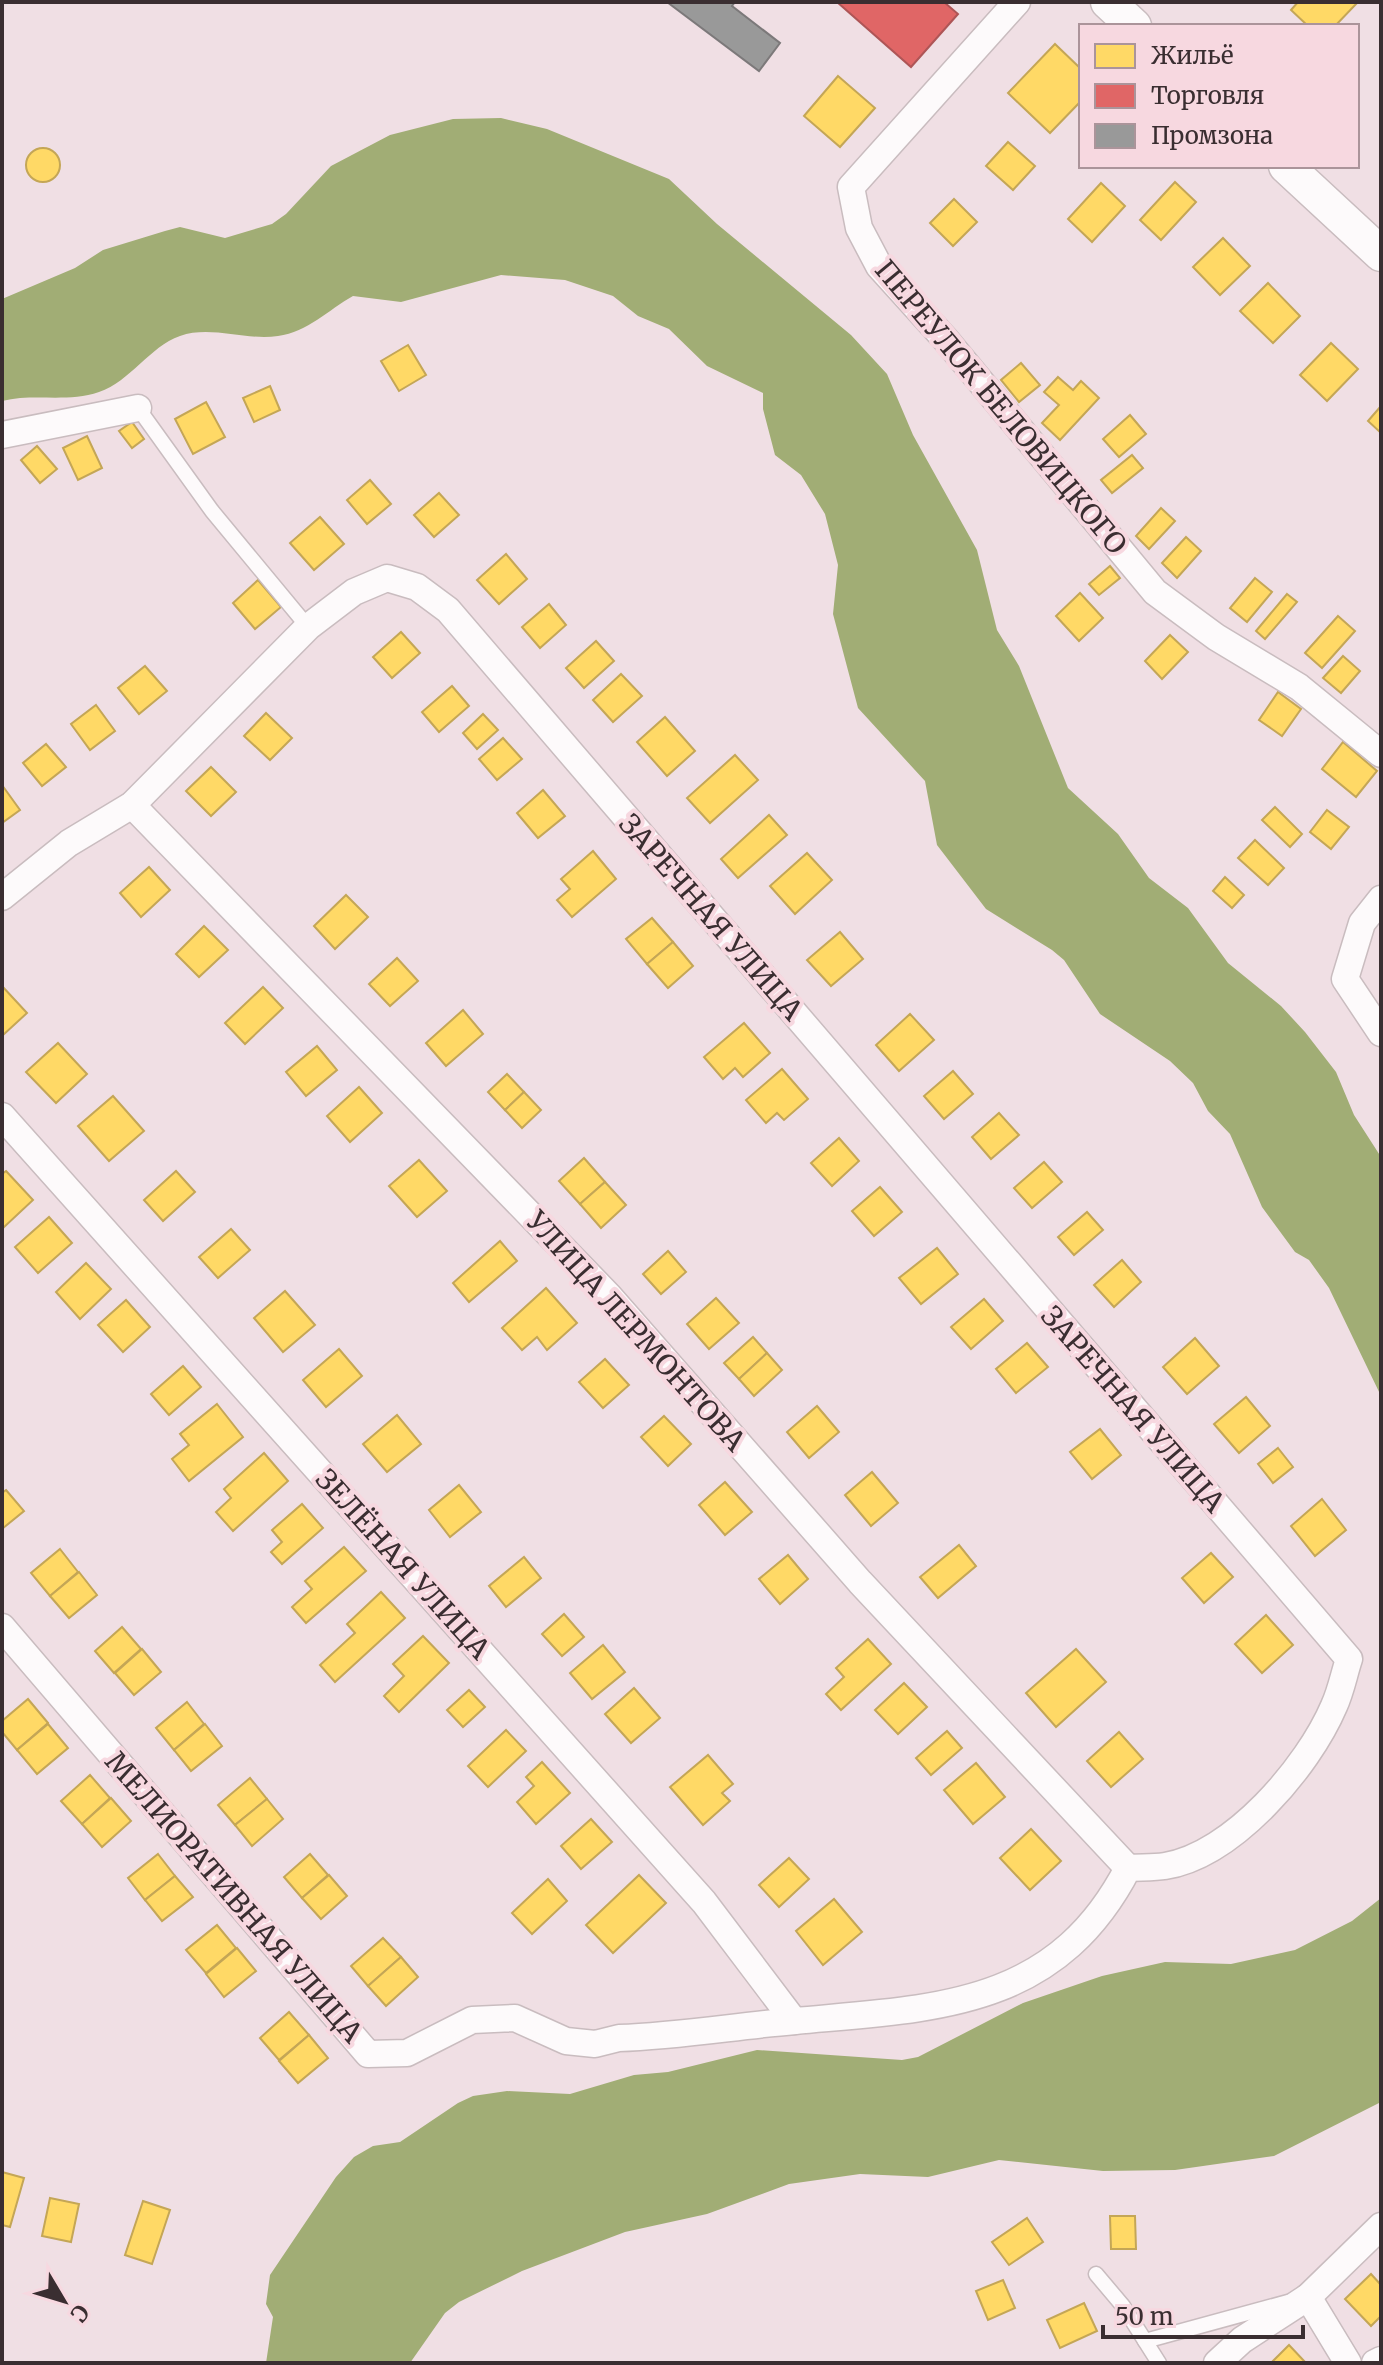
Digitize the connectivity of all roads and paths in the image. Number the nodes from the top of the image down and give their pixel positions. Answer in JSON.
{"nodes":[{"id":1,"x":1017,"y":2,"type":"edge"},
{"id":2,"x":1108,"y":2,"type":"edge"},
{"id":3,"x":1132,"y":24,"type":"edge"},
{"id":4,"x":1288,"y":168,"type":"edge"},
{"id":5,"x":1381,"y":254,"type":"edge"},
{"id":6,"x":138,"y":408,"type":"joint"},
{"id":7,"x":2,"y":435,"type":"edge"},
{"id":8,"x":308,"y":627,"type":"junction"},
{"id":9,"x":1381,"y":754,"type":"edge"},
{"id":10,"x":132,"y":805,"type":"junction"},
{"id":11,"x":2,"y":897,"type":"edge"},
{"id":12,"x":1381,"y":899,"type":"edge"},
{"id":13,"x":1381,"y":1033,"type":"edge"},
{"id":14,"x":2,"y":1116,"type":"edge"},
{"id":15,"x":2,"y":1627,"type":"edge"},
{"id":16,"x":1128,"y":1868,"type":"junction"},
{"id":17,"x":794,"y":2021,"type":"junction"},
{"id":18,"x":1381,"y":2226,"type":"edge"},
{"id":19,"x":1096,"y":2274,"type":"dead end"},
{"id":20,"x":1308,"y":2297,"type":"junction"},
{"id":21,"x":1145,"y":2341,"type":"junction"},
{"id":22,"x":1381,"y":2360,"type":"edge"},
{"id":23,"x":1159,"y":2363,"type":"edge"},
{"id":24,"x":1217,"y":2363,"type":"edge"},
{"id":25,"x":1348,"y":2363,"type":"edge"},
{"id":26,"x":1375,"y":2363,"type":"edge"}],
"edges":[{"from":1,"to":9,"type":"street","name":"ПЕРЕУЛОК БЕЛОВИЦКОГО"},
{"from":2,"to":3,"type":"street"},
{"from":4,"to":5,"type":"street"},
{"from":6,"to":7,"type":"street"},
{"from":6,"to":8,"type":"lane"},
{"from":8,"to":10,"type":"street","name":"ЗАРЕЧНАЯ УЛИЦА"},
{"from":8,"to":16,"type":"street","name":"ЗАРЕЧНАЯ УЛИЦА"},
{"from":10,"to":11,"type":"street","name":"ЗАРЕЧНАЯ УЛИЦА"},
{"from":10,"to":16,"type":"street","name":"УЛИЦА ЛЕРМОНТОВА"},
{"from":12,"to":13,"type":"street"},
{"from":14,"to":17,"type":"street","name":"ЗЕЛЁНАЯ УЛИЦА"},
{"from":15,"to":17,"type":"street","name":"МЕЛИОРАТИВНАЯ УЛИЦА"},
{"from":16,"to":17,"type":"street","name":"МЕЛИОРАТИВНАЯ УЛИЦА"},
{"from":18,"to":20,"type":"street"},
{"from":19,"to":21,"type":"lane"},
{"from":20,"to":21,"type":"lane"},
{"from":20,"to":24,"type":"street"},
{"from":20,"to":25,"type":"street"},
{"from":21,"to":23,"type":"lane"},
{"from":22,"to":26,"type":"street"}]}
